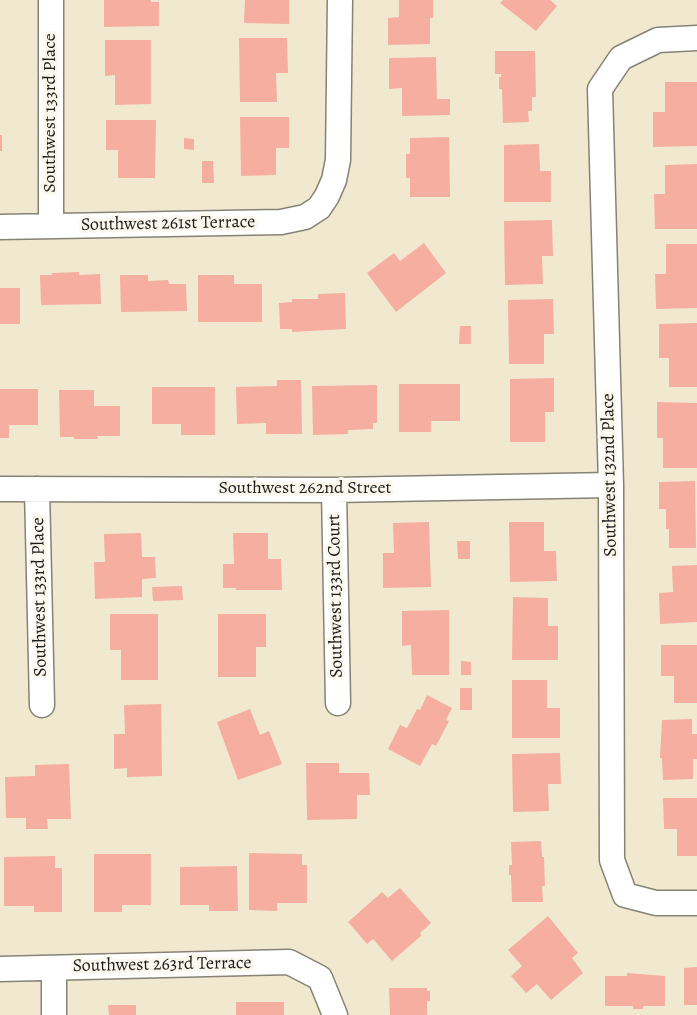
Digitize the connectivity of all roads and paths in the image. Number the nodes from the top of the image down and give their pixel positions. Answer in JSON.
{"nodes":[{"id":1,"x":51,"y":0,"type":"edge"},
{"id":2,"x":340,"y":0,"type":"edge"},
{"id":3,"x":697,"y":38,"type":"edge"},
{"id":4,"x":51,"y":226,"type":"junction"},
{"id":5,"x":0,"y":227,"type":"edge"},
{"id":6,"x":610,"y":484,"type":"junction"},
{"id":7,"x":0,"y":489,"type":"edge"},
{"id":8,"x":37,"y":489,"type":"junction"},
{"id":9,"x":334,"y":490,"type":"junction"},
{"id":10,"x":338,"y":703,"type":"dead end"},
{"id":11,"x":42,"y":705,"type":"dead end"},
{"id":12,"x":697,"y":903,"type":"edge"},
{"id":13,"x":54,"y":968,"type":"junction"},
{"id":14,"x":0,"y":969,"type":"edge"},
{"id":15,"x":54,"y":1015,"type":"edge"},
{"id":16,"x":335,"y":1015,"type":"edge"}],
"edges":[{"from":1,"to":4,"type":"street","name":"Southwest 133rd Place"},
{"from":2,"to":4,"type":"street","name":"Southwest 261st Terrace"},
{"from":3,"to":6,"type":"street","name":"Southwest 132nd Place"},
{"from":4,"to":5,"type":"street","name":"Southwest 261st Terrace"},
{"from":6,"to":9,"type":"street","name":"Southwest 262nd Street"},
{"from":6,"to":12,"type":"street","name":"Southwest 132nd Place"},
{"from":7,"to":8,"type":"street","name":"Southwest 262nd Street"},
{"from":8,"to":9,"type":"street","name":"Southwest 262nd Street"},
{"from":8,"to":11,"type":"street","name":"Southwest 133rd Place"},
{"from":9,"to":10,"type":"street","name":"Southwest 133rd Court"},
{"from":13,"to":14,"type":"street","name":"Southwest 263rd Terrace"},
{"from":13,"to":15,"type":"street"},
{"from":13,"to":16,"type":"street","name":"Southwest 263rd Terrace"}]}
